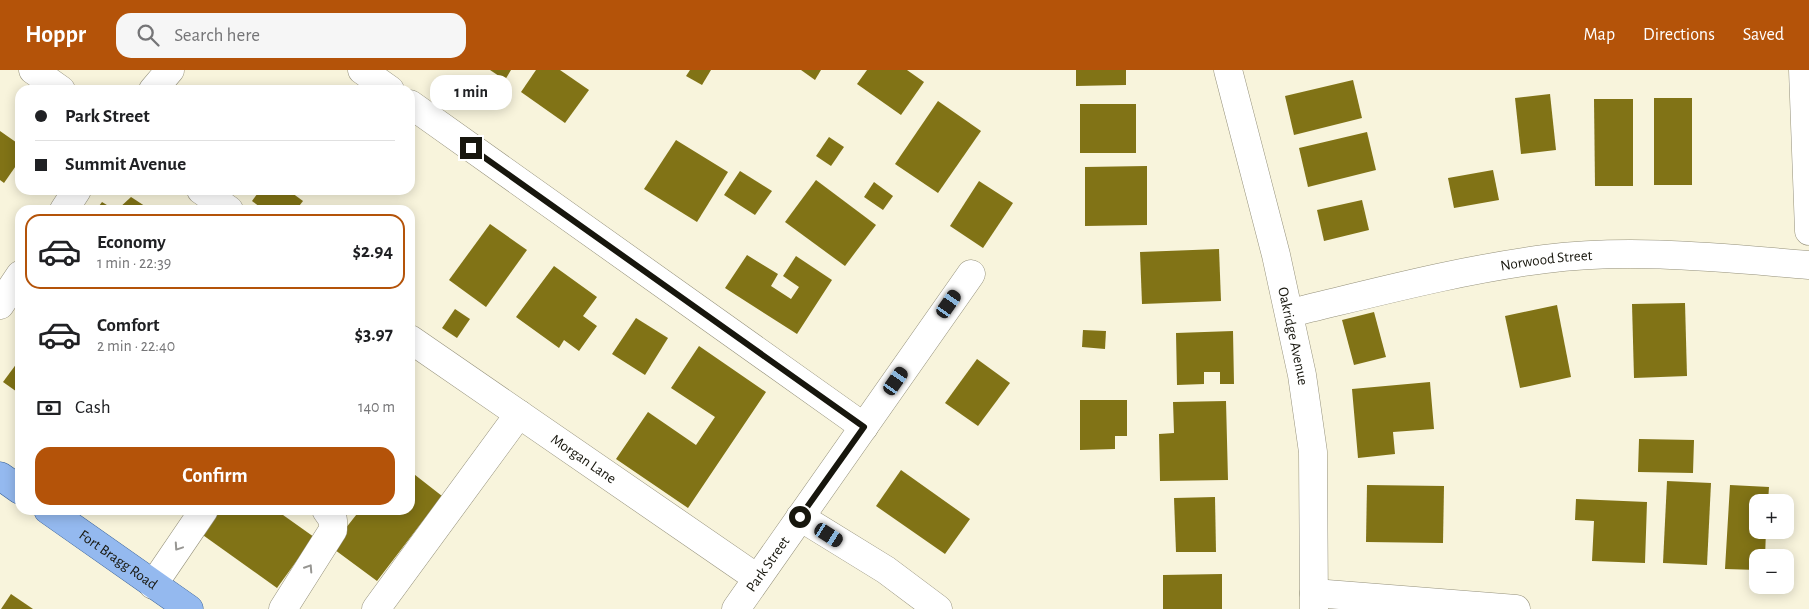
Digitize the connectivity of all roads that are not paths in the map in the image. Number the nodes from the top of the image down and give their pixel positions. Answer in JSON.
{"nodes":[{"id":1,"x":33,"y":70,"type":"edge"},
{"id":2,"x":170,"y":70,"type":"edge"},
{"id":3,"x":362,"y":70,"type":"edge"},
{"id":4,"x":1228,"y":70,"type":"edge"},
{"id":5,"x":1803,"y":70,"type":"edge"},
{"id":6,"x":54,"y":85,"type":"edge"},
{"id":7,"x":157,"y":85,"type":"edge"},
{"id":8,"x":383,"y":85,"type":"edge"},
{"id":9,"x":415,"y":108,"type":"edge"},
{"id":10,"x":208,"y":195,"type":"edge"},
{"id":11,"x":222,"y":205,"type":"edge"},
{"id":12,"x":1809,"y":231,"type":"edge"},
{"id":13,"x":1809,"y":265,"type":"edge"},
{"id":14,"x":971,"y":274,"type":"dead end"},
{"id":15,"x":15,"y":282,"type":"edge"},
{"id":16,"x":0,"y":305,"type":"edge"},
{"id":17,"x":1290,"y":313,"type":"junction"},
{"id":18,"x":415,"y":342,"type":"edge"},
{"id":19,"x":519,"y":414,"type":"junction"},
{"id":20,"x":864,"y":427,"type":"junction"},
{"id":21,"x":0,"y":476,"type":"edge"},
{"id":22,"x":15,"y":486,"type":"edge"},
{"id":23,"x":64,"y":515,"type":"edge"},
{"id":24,"x":201,"y":515,"type":"edge"},
{"id":25,"x":329,"y":515,"type":"edge"},
{"id":26,"x":800,"y":517,"type":"junction"},
{"id":27,"x":757,"y":578,"type":"junction"},
{"id":28,"x":153,"y":584,"type":"junction"},
{"id":29,"x":1314,"y":601,"type":"edge"},
{"id":30,"x":189,"y":609,"type":"edge"},
{"id":31,"x":283,"y":609,"type":"edge"},
{"id":32,"x":376,"y":609,"type":"edge"},
{"id":33,"x":736,"y":609,"type":"edge"},
{"id":34,"x":938,"y":609,"type":"edge"},
{"id":35,"x":1516,"y":609,"type":"edge"}],
"edges":[{"from":1,"to":6,"type":"street"},
{"from":2,"to":7,"type":"street"},
{"from":3,"to":8,"type":"street"},
{"from":4,"to":17,"type":"street","name":"Oakridge Avenue"},
{"from":5,"to":12,"type":"street"},
{"from":9,"to":20,"type":"street"},
{"from":10,"to":11,"type":"street"},
{"from":13,"to":17,"type":"street","name":"Norwood Street"},
{"from":14,"to":20,"type":"street","name":"Park Street"},
{"from":15,"to":16,"type":"street"},
{"from":17,"to":29,"type":"street","name":"Oakridge Avenue"},
{"from":18,"to":19,"type":"street","name":"Morgan Lane"},
{"from":19,"to":27,"type":"street","name":"Morgan Lane"},
{"from":19,"to":32,"type":"street"},
{"from":20,"to":26,"type":"street","name":"Park Street"},
{"from":21,"to":22,"type":"main road"},
{"from":23,"to":28,"type":"main road","name":"Fort Bragg Road"},
{"from":24,"to":28,"type":"street","one_way":true},
{"from":31,"to":25,"type":"street","one_way":true},
{"from":26,"to":27,"type":"street","name":"Park Street"},
{"from":26,"to":34,"type":"street"},
{"from":27,"to":33,"type":"street","name":"Park Street"},
{"from":28,"to":30,"type":"main road","name":"Fort Bragg Road"},
{"from":29,"to":35,"type":"street"}]}
